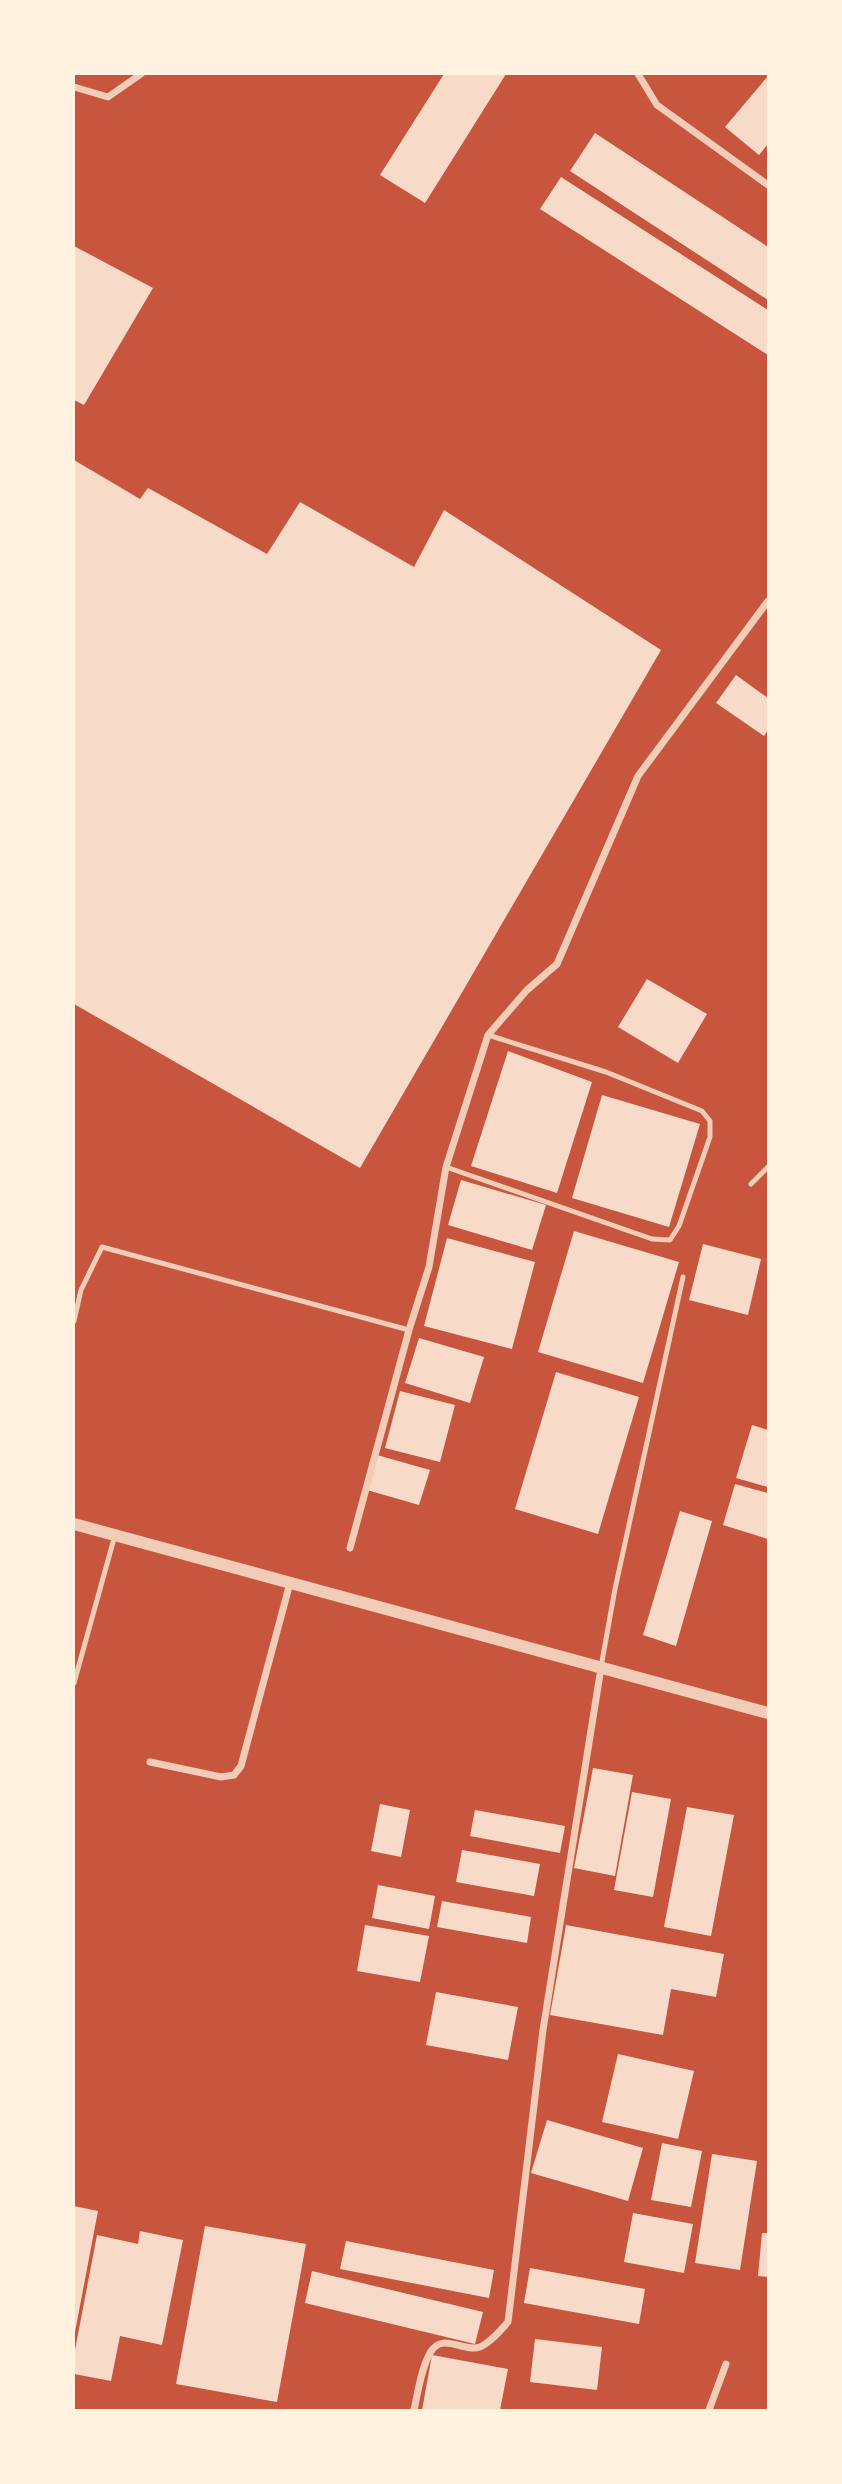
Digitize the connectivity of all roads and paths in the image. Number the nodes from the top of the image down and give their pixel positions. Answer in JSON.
{"nodes":[{"id":1,"x":141,"y":74,"type":"edge"},
{"id":2,"x":638,"y":74,"type":"edge"},
{"id":3,"x":74,"y":87,"type":"edge"},
{"id":4,"x":768,"y":185,"type":"edge"},
{"id":5,"x":768,"y":601,"type":"edge"},
{"id":6,"x":488,"y":1035,"type":"junction"},
{"id":7,"x":446,"y":1167,"type":"junction"},
{"id":8,"x":768,"y":1167,"type":"edge"},
{"id":9,"x":751,"y":1184,"type":"dead end"},
{"id":10,"x":683,"y":1277,"type":"dead end"},
{"id":11,"x":74,"y":1321,"type":"edge"},
{"id":12,"x":409,"y":1330,"type":"junction"},
{"id":13,"x":74,"y":1524,"type":"edge"},
{"id":14,"x":115,"y":1535,"type":"junction"},
{"id":15,"x":350,"y":1548,"type":"dead end"},
{"id":16,"x":290,"y":1583,"type":"junction"},
{"id":17,"x":601,"y":1668,"type":"junction"},
{"id":18,"x":74,"y":1683,"type":"edge"},
{"id":19,"x":768,"y":1713,"type":"edge"},
{"id":20,"x":150,"y":1762,"type":"dead end"},
{"id":21,"x":726,"y":2364,"type":"dead end"},
{"id":22,"x":414,"y":2410,"type":"edge"},
{"id":23,"x":709,"y":2410,"type":"edge"}],
"edges":[{"from":1,"to":3,"type":"street"},
{"from":2,"to":4,"type":"street"},
{"from":5,"to":6,"type":"street"},
{"from":6,"to":7,"type":"street"},
{"from":6,"to":7,"type":"lane"},
{"from":7,"to":12,"type":"street"},
{"from":8,"to":9,"type":"lane"},
{"from":10,"to":17,"type":"lane"},
{"from":11,"to":12,"type":"lane"},
{"from":12,"to":15,"type":"street"},
{"from":13,"to":14,"type":"street"},
{"from":14,"to":16,"type":"street"},
{"from":14,"to":18,"type":"lane"},
{"from":16,"to":17,"type":"street"},
{"from":16,"to":20,"type":"street"},
{"from":17,"to":19,"type":"street"},
{"from":17,"to":22,"type":"street"},
{"from":21,"to":23,"type":"street"}]}
